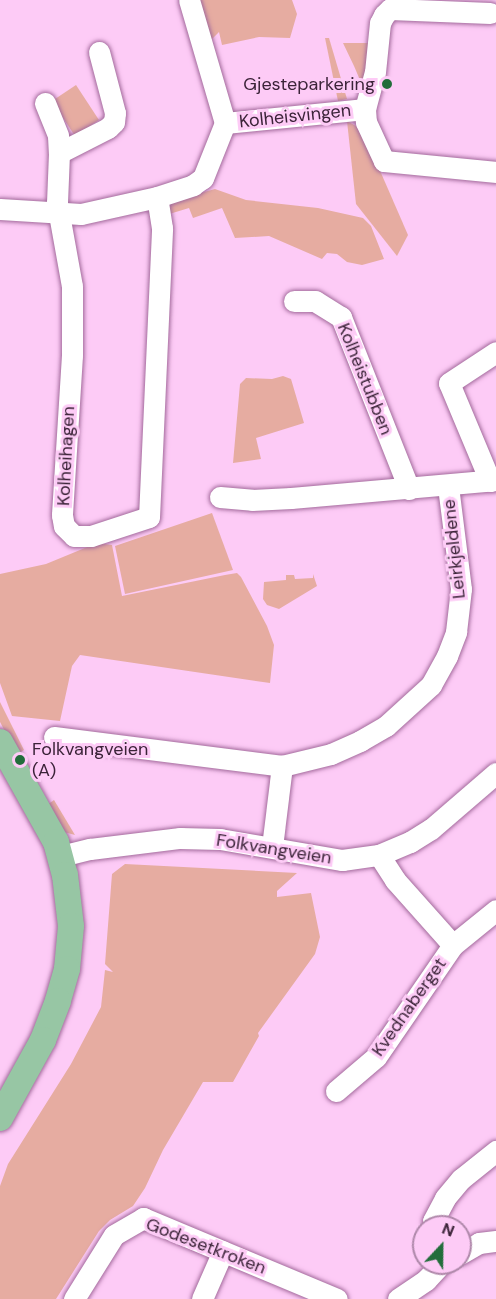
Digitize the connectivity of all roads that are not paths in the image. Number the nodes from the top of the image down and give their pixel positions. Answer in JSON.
{"nodes":[{"id":1,"x":189,"y":0,"type":"edge"},
{"id":2,"x":397,"y":4,"type":"edge"},
{"id":3,"x":490,"y":15,"type":"dead end"},
{"id":4,"x":99,"y":52,"type":"dead end"},
{"id":5,"x":45,"y":103,"type":"dead end"},
{"id":6,"x":365,"y":109,"type":"junction"},
{"id":7,"x":225,"y":123,"type":"junction"},
{"id":8,"x":59,"y":153,"type":"junction"},
{"id":9,"x":496,"y":172,"type":"edge"},
{"id":10,"x":157,"y":197,"type":"junction"},
{"id":11,"x":0,"y":209,"type":"edge"},
{"id":12,"x":58,"y":215,"type":"junction"},
{"id":13,"x":294,"y":301,"type":"dead end"},
{"id":14,"x":496,"y":352,"type":"edge"},
{"id":15,"x":493,"y":481,"type":"edge"},
{"id":16,"x":448,"y":486,"type":"junction"},
{"id":17,"x":409,"y":489,"type":"junction"},
{"id":18,"x":220,"y":497,"type":"dead end"},
{"id":19,"x":54,"y":737,"type":"dead end"},
{"id":20,"x":0,"y":742,"type":"edge"},
{"id":21,"x":282,"y":766,"type":"junction"},
{"id":22,"x":496,"y":772,"type":"edge"},
{"id":23,"x":272,"y":847,"type":"junction"},
{"id":24,"x":379,"y":855,"type":"junction"},
{"id":25,"x":61,"y":856,"type":"junction"},
{"id":26,"x":496,"y":910,"type":"edge"},
{"id":27,"x":453,"y":945,"type":"junction"},
{"id":28,"x":336,"y":1091,"type":"dead end"},
{"id":29,"x":0,"y":1118,"type":"edge"},
{"id":30,"x":496,"y":1152,"type":"edge"},
{"id":31,"x":436,"y":1215,"type":"edge"},
{"id":32,"x":496,"y":1241,"type":"edge"},
{"id":33,"x":472,"y":1247,"type":"edge"},
{"id":34,"x":223,"y":1251,"type":"junction"},
{"id":35,"x":430,"y":1275,"type":"edge"},
{"id":36,"x":74,"y":1299,"type":"edge"},
{"id":37,"x":202,"y":1299,"type":"edge"},
{"id":38,"x":337,"y":1299,"type":"edge"},
{"id":39,"x":398,"y":1299,"type":"edge"}],
"edges":[{"from":1,"to":7,"type":"street","name":"Kolheisvingen"},
{"from":2,"to":3,"type":"street","name":"Kolheisvingen"},
{"from":2,"to":6,"type":"street","name":"Kolheisvingen"},
{"from":4,"to":8,"type":"street"},
{"from":5,"to":8,"type":"street","name":"Kolheihagen"},
{"from":6,"to":7,"type":"street","name":"Kolheisvingen"},
{"from":6,"to":9,"type":"street","name":"Kolheisvingen"},
{"from":7,"to":10,"type":"street","name":"Kolheisvingen"},
{"from":8,"to":12,"type":"street","name":"Kolheihagen"},
{"from":10,"to":12,"type":"street","name":"Kolheisvingen"},
{"from":10,"to":12,"type":"street","name":"Kolheihagen"},
{"from":11,"to":12,"type":"street","name":"Kolheisvingen"},
{"from":13,"to":17,"type":"street","name":"Kolheistubben"},
{"from":14,"to":15,"type":"street"},
{"from":15,"to":16,"type":"street"},
{"from":16,"to":17,"type":"street"},
{"from":16,"to":21,"type":"street","name":"Leirkjeldene"},
{"from":17,"to":18,"type":"street"},
{"from":19,"to":21,"type":"street","name":"Leirkjeldene"},
{"from":20,"to":25,"type":"main road"},
{"from":21,"to":23,"type":"street"},
{"from":22,"to":24,"type":"street","name":"Folkvangveien"},
{"from":23,"to":24,"type":"street","name":"Folkvangveien"},
{"from":23,"to":25,"type":"street","name":"Folkvangveien"},
{"from":24,"to":27,"type":"street","name":"Kvednaberget"},
{"from":25,"to":29,"type":"main road"},
{"from":26,"to":27,"type":"street","name":"Kvednaberget"},
{"from":27,"to":28,"type":"street","name":"Kvednaberget"},
{"from":30,"to":31,"type":"street"},
{"from":32,"to":33,"type":"street"},
{"from":34,"to":36,"type":"street","name":"Godesetkroken"},
{"from":34,"to":37,"type":"street"},
{"from":34,"to":38,"type":"street","name":"Godesetkroken"},
{"from":35,"to":39,"type":"street"}]}
